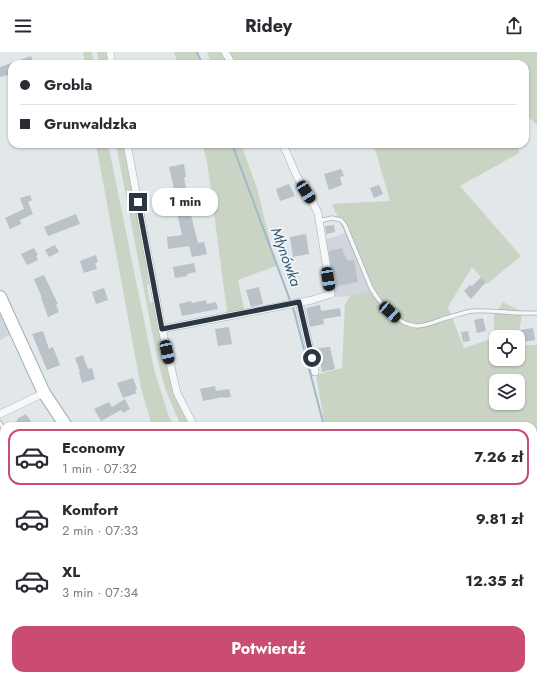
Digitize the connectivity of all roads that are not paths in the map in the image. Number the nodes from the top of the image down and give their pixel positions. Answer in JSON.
{"nodes":[{"id":1,"x":128,"y":148,"type":"edge"},
{"id":2,"x":285,"y":148,"type":"edge"},
{"id":3,"x":319,"y":221,"type":"junction"},
{"id":4,"x":0,"y":297,"type":"edge"},
{"id":5,"x":299,"y":302,"type":"junction"},
{"id":6,"x":537,"y":313,"type":"edge"},
{"id":7,"x":162,"y":329,"type":"junction"},
{"id":8,"x":315,"y":372,"type":"dead end"},
{"id":9,"x":44,"y":393,"type":"junction"},
{"id":10,"x":0,"y":414,"type":"edge"},
{"id":11,"x":63,"y":422,"type":"edge"},
{"id":12,"x":192,"y":422,"type":"edge"}],
"edges":[{"from":1,"to":7,"type":"street"},
{"from":2,"to":3,"type":"street"},
{"from":3,"to":5,"type":"street"},
{"from":3,"to":6,"type":"lane"},
{"from":4,"to":9,"type":"main road"},
{"from":5,"to":7,"type":"street"},
{"from":5,"to":8,"type":"street"},
{"from":7,"to":12,"type":"street"},
{"from":9,"to":10,"type":"street"},
{"from":9,"to":11,"type":"main road"}]}
